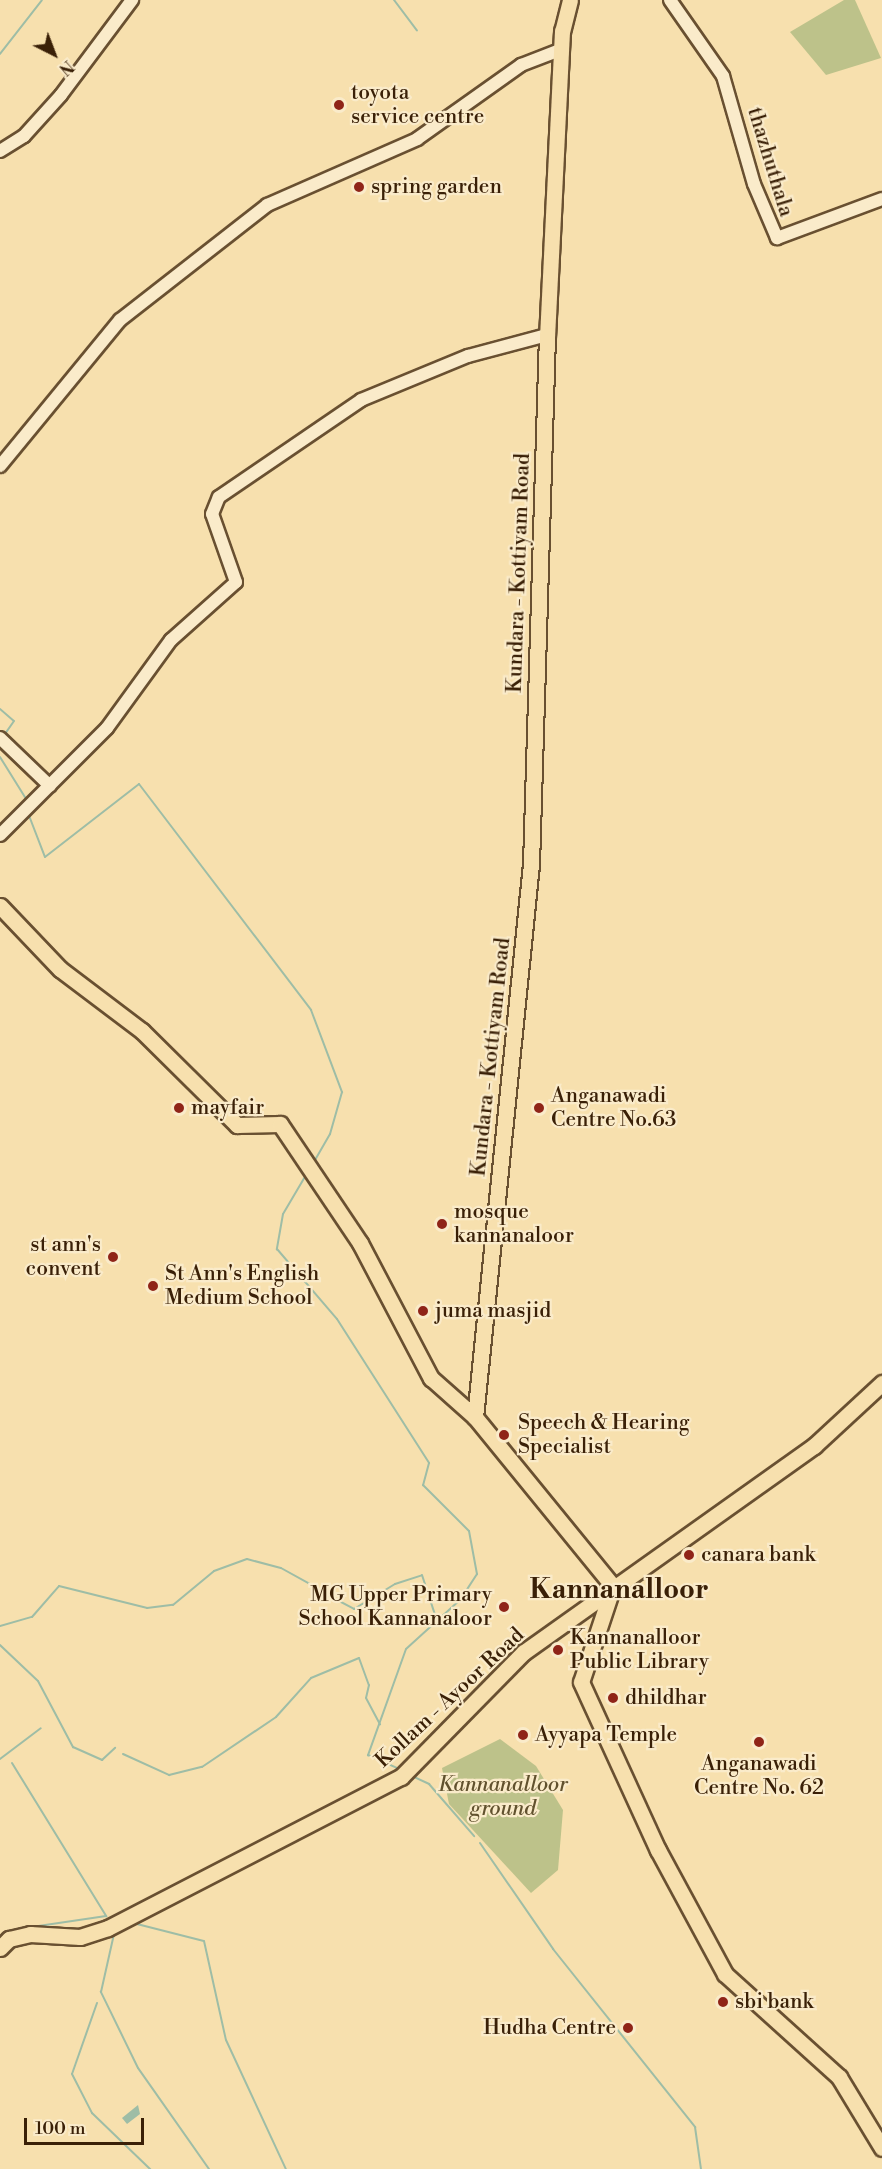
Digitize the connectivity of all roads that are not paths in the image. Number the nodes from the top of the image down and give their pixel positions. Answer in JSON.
{"nodes":[{"id":1,"x":132,"y":0,"type":"edge"},
{"id":2,"x":570,"y":0,"type":"edge"},
{"id":3,"x":670,"y":0,"type":"edge"},
{"id":4,"x":557,"y":51,"type":"junction"},
{"id":5,"x":0,"y":151,"type":"edge"},
{"id":6,"x":882,"y":199,"type":"edge"},
{"id":7,"x":543,"y":335,"type":"junction"},
{"id":8,"x":0,"y":466,"type":"edge"},
{"id":9,"x":3,"y":741,"type":"edge"},
{"id":10,"x":50,"y":786,"type":"junction"},
{"id":11,"x":0,"y":835,"type":"edge"},
{"id":12,"x":0,"y":906,"type":"edge"},
{"id":13,"x":882,"y":1383,"type":"edge"},
{"id":14,"x":475,"y":1417,"type":"junction"},
{"id":15,"x":613,"y":1586,"type":"junction"},
{"id":16,"x":0,"y":1948,"type":"edge"},
{"id":17,"x":882,"y":2148,"type":"edge"}],
"edges":[{"from":1,"to":5,"type":"street"},
{"from":2,"to":4,"type":"main road","name":"Kundara - Kottiyam Road"},
{"from":3,"to":6,"type":"street","name":"thazhuthala"},
{"from":4,"to":7,"type":"main road","name":"Kundara - Kottiyam Road"},
{"from":4,"to":8,"type":"street"},
{"from":7,"to":10,"type":"street"},
{"from":7,"to":14,"type":"main road","name":"Kundara - Kottiyam Road"},
{"from":9,"to":10,"type":"street"},
{"from":10,"to":11,"type":"street"},
{"from":12,"to":14,"type":"main road"},
{"from":13,"to":15,"type":"main road","name":"Kollam - Ayoor Road"},
{"from":14,"to":15,"type":"main road"},
{"from":15,"to":16,"type":"main road","name":"Kollam - Ayoor Road"},
{"from":15,"to":17,"type":"main road"}]}
